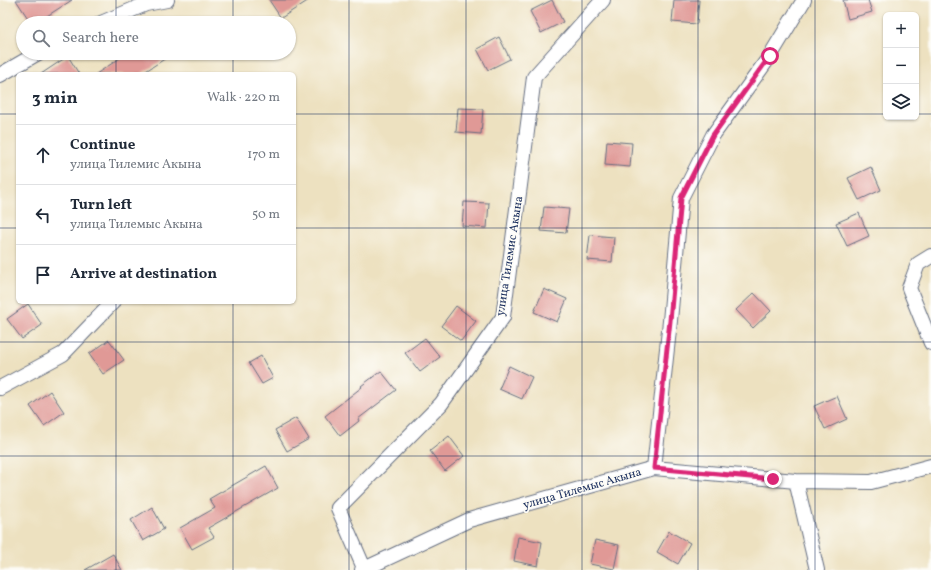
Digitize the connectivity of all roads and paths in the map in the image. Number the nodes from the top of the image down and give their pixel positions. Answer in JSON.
{"nodes":[{"id":1,"x":167,"y":0,"type":"edge"},
{"id":2,"x":603,"y":0,"type":"edge"},
{"id":3,"x":804,"y":0,"type":"edge"},
{"id":4,"x":118,"y":16,"type":"edge"},
{"id":5,"x":26,"y":60,"type":"edge"},
{"id":6,"x":0,"y":75,"type":"edge"},
{"id":7,"x":931,"y":256,"type":"edge"},
{"id":8,"x":111,"y":304,"type":"edge"},
{"id":9,"x":931,"y":343,"type":"edge"},
{"id":10,"x":0,"y":388,"type":"edge"},
{"id":11,"x":931,"y":466,"type":"edge"},
{"id":12,"x":654,"y":468,"type":"junction"},
{"id":13,"x":796,"y":481,"type":"junction"},
{"id":14,"x":363,"y":569,"type":"edge"},
{"id":15,"x":816,"y":570,"type":"edge"}],
"edges":[{"from":1,"to":4,"type":"street"},
{"from":2,"to":14,"type":"street","name":"улица Тилемис Акына"},
{"from":3,"to":12,"type":"street"},
{"from":5,"to":6,"type":"street"},
{"from":7,"to":9,"type":"street"},
{"from":8,"to":10,"type":"street"},
{"from":11,"to":13,"type":"street","name":"улица Тилемыс Акына"},
{"from":12,"to":13,"type":"street","name":"улица Тилемыс Акына"},
{"from":12,"to":14,"type":"street","name":"улица Тилемыс Акына"},
{"from":13,"to":15,"type":"street"}]}
